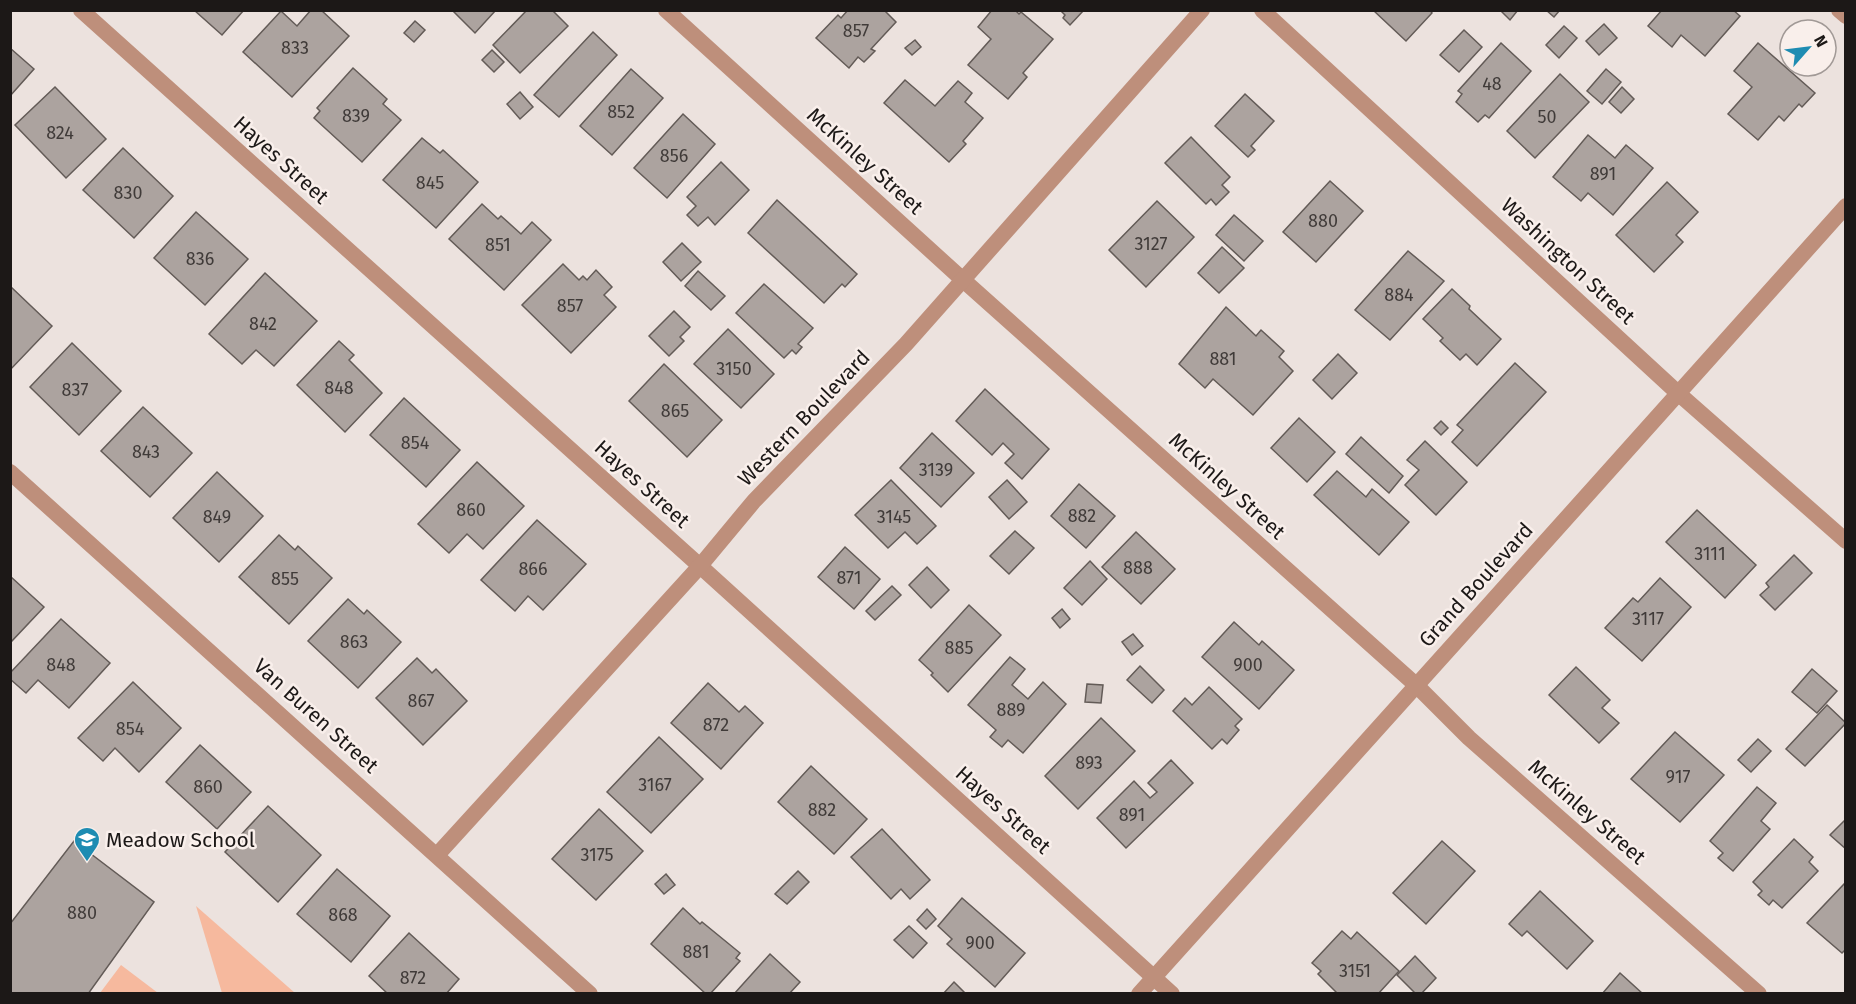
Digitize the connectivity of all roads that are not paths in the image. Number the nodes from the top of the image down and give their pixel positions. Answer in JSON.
{"nodes":[{"id":1,"x":81,"y":10,"type":"edge"},
{"id":2,"x":666,"y":10,"type":"edge"},
{"id":3,"x":1202,"y":10,"type":"edge"},
{"id":4,"x":1262,"y":10,"type":"edge"},
{"id":5,"x":1839,"y":10,"type":"edge"},
{"id":6,"x":1845,"y":16,"type":"edge"},
{"id":7,"x":1845,"y":206,"type":"edge"},
{"id":8,"x":962,"y":279,"type":"junction"},
{"id":9,"x":1679,"y":394,"type":"junction"},
{"id":10,"x":10,"y":472,"type":"edge"},
{"id":11,"x":1845,"y":541,"type":"edge"},
{"id":12,"x":700,"y":566,"type":"junction"},
{"id":13,"x":1416,"y":685,"type":"junction"},
{"id":14,"x":437,"y":855,"type":"junction"},
{"id":15,"x":1154,"y":977,"type":"junction"},
{"id":16,"x":590,"y":993,"type":"edge"},
{"id":17,"x":1139,"y":993,"type":"edge"},
{"id":18,"x":1172,"y":993,"type":"edge"},
{"id":19,"x":1759,"y":993,"type":"edge"}],
"edges":[{"from":1,"to":12,"type":"street","name":"Hayes Street"},
{"from":2,"to":8,"type":"street","name":"McKinley Street"},
{"from":3,"to":8,"type":"street","name":"Western Boulevard"},
{"from":4,"to":9,"type":"street","name":"Washington Street"},
{"from":5,"to":6,"type":"street"},
{"from":7,"to":9,"type":"street","name":"Grand Boulevard"},
{"from":8,"to":12,"type":"street","name":"Western Boulevard"},
{"from":8,"to":13,"type":"street","name":"McKinley Street"},
{"from":9,"to":11,"type":"street","name":"Washington Street"},
{"from":9,"to":13,"type":"street","name":"Grand Boulevard"},
{"from":10,"to":14,"type":"street","name":"Van Buren Street"},
{"from":12,"to":14,"type":"street","name":"Western Boulevard"},
{"from":12,"to":15,"type":"street","name":"Hayes Street"},
{"from":13,"to":15,"type":"street","name":"Grand Boulevard"},
{"from":13,"to":19,"type":"street","name":"McKinley Street"},
{"from":14,"to":16,"type":"street","name":"Van Buren Street"},
{"from":15,"to":17,"type":"street","name":"Grand Boulevard"},
{"from":15,"to":18,"type":"street","name":"Hayes Street"}]}
